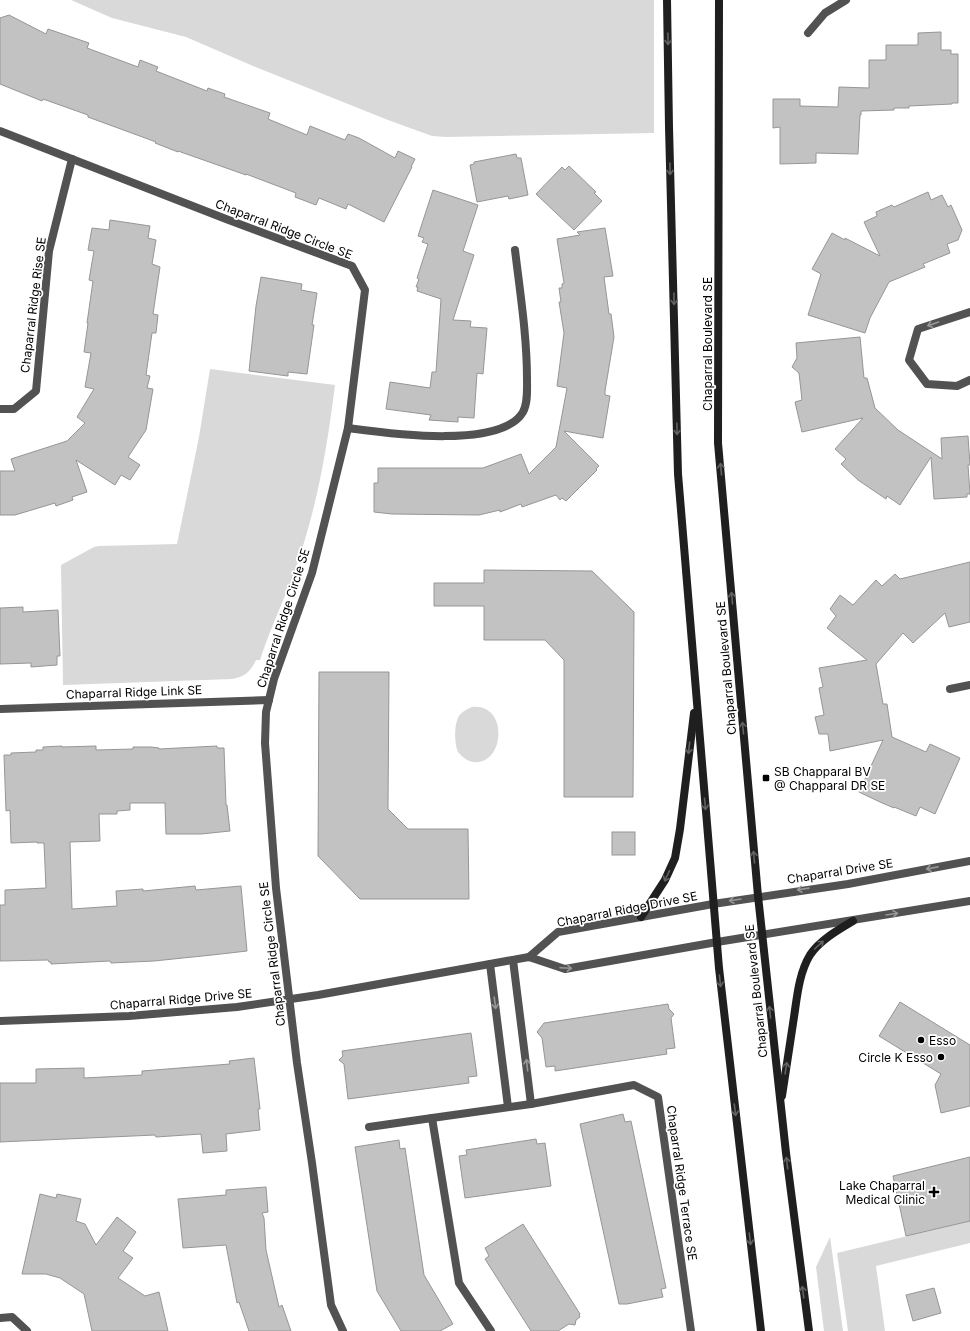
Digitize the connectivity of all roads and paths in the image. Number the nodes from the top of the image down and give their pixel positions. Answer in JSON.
{"nodes":[{"id":1,"x":667,"y":0,"type":"edge"},
{"id":2,"x":719,"y":0,"type":"edge"},
{"id":3,"x":846,"y":0,"type":"edge"},
{"id":4,"x":808,"y":33,"type":"dead end"},
{"id":5,"x":0,"y":132,"type":"edge"},
{"id":6,"x":72,"y":159,"type":"junction"},
{"id":7,"x":515,"y":250,"type":"dead end"},
{"id":8,"x":970,"y":312,"type":"edge"},
{"id":9,"x":970,"y":380,"type":"edge"},
{"id":10,"x":0,"y":408,"type":"edge"},
{"id":11,"x":348,"y":428,"type":"junction"},
{"id":12,"x":970,"y":685,"type":"edge"},
{"id":13,"x":950,"y":689,"type":"dead end"},
{"id":14,"x":696,"y":696,"type":"junction"},
{"id":15,"x":269,"y":700,"type":"junction"},
{"id":16,"x":0,"y":709,"type":"edge"},
{"id":17,"x":970,"y":861,"type":"edge"},
{"id":18,"x":758,"y":896,"type":"junction"},
{"id":19,"x":970,"y":901,"type":"edge"},
{"id":20,"x":713,"y":904,"type":"junction"},
{"id":21,"x":641,"y":917,"type":"junction"},
{"id":22,"x":853,"y":921,"type":"junction"},
{"id":23,"x":762,"y":934,"type":"junction"},
{"id":24,"x":716,"y":942,"type":"junction"},
{"id":25,"x":529,"y":957,"type":"junction"},
{"id":26,"x":513,"y":960,"type":"junction"},
{"id":27,"x":490,"y":964,"type":"junction"},
{"id":28,"x":289,"y":1000,"type":"junction"},
{"id":29,"x":0,"y":1021,"type":"edge"},
{"id":30,"x":531,"y":1104,"type":"junction"},
{"id":31,"x":508,"y":1107,"type":"junction"},
{"id":32,"x":780,"y":1107,"type":"junction"},
{"id":33,"x":432,"y":1118,"type":"junction"},
{"id":34,"x":368,"y":1127,"type":"dead end"},
{"id":35,"x":0,"y":1318,"type":"edge"},
{"id":36,"x":27,"y":1331,"type":"edge"},
{"id":37,"x":343,"y":1331,"type":"edge"},
{"id":38,"x":491,"y":1331,"type":"edge"},
{"id":39,"x":691,"y":1331,"type":"edge"},
{"id":40,"x":761,"y":1331,"type":"edge"},
{"id":41,"x":809,"y":1331,"type":"edge"}],
"edges":[{"from":1,"to":14,"type":"main road","one_way":true},
{"from":18,"to":2,"type":"main road","name":"Chaparral Boulevard SE","one_way":true},
{"from":3,"to":4,"type":"street"},
{"from":5,"to":6,"type":"street","name":"Chaparral Ridge Circle SE"},
{"from":6,"to":10,"type":"street","name":"Chaparral Ridge Rise SE"},
{"from":6,"to":11,"type":"street","name":"Chaparral Ridge Circle SE"},
{"from":7,"to":11,"type":"street"},
{"from":8,"to":9,"type":"street","one_way":true},
{"from":11,"to":15,"type":"street","name":"Chaparral Ridge Circle SE"},
{"from":12,"to":13,"type":"street"},
{"from":14,"to":20,"type":"main road","one_way":true},
{"from":14,"to":21,"type":"main road","one_way":true},
{"from":15,"to":16,"type":"street","name":"Chaparral Ridge Link SE"},
{"from":15,"to":28,"type":"street","name":"Chaparral Ridge Circle SE"},
{"from":17,"to":18,"type":"street","name":"Chaparral Drive SE","one_way":true},
{"from":18,"to":20,"type":"street","name":"Chaparral Drive SE","one_way":true},
{"from":18,"to":23,"type":"main road","name":"Chaparral Boulevard SE"},
{"from":22,"to":19,"type":"street","one_way":true},
{"from":20,"to":21,"type":"street","name":"Chaparral Ridge Drive SE"},
{"from":20,"to":24,"type":"main road"},
{"from":21,"to":25,"type":"street","name":"Chaparral Ridge Drive SE"},
{"from":22,"to":23,"type":"street"},
{"from":32,"to":22,"type":"main road","one_way":true},
{"from":23,"to":24,"type":"street"},
{"from":32,"to":23,"type":"main road","name":"Chaparral Boulevard SE","one_way":true},
{"from":25,"to":24,"type":"street","name":"Chaparral Ridge Drive SE","one_way":true},
{"from":24,"to":40,"type":"main road","one_way":true},
{"from":25,"to":26,"type":"street","name":"Chaparral Ridge Drive SE"},
{"from":26,"to":27,"type":"street","name":"Chaparral Ridge Drive SE"},
{"from":30,"to":26,"type":"street","one_way":true},
{"from":27,"to":28,"type":"street","name":"Chaparral Ridge Drive SE"},
{"from":27,"to":31,"type":"street","one_way":true},
{"from":28,"to":29,"type":"street","name":"Chaparral Ridge Drive SE"},
{"from":28,"to":37,"type":"street","name":"Chaparral Ridge Circle SE"},
{"from":30,"to":31,"type":"street","name":"Chaparral Ridge Terrace SE"},
{"from":30,"to":39,"type":"street","name":"Chaparral Ridge Terrace SE"},
{"from":31,"to":33,"type":"street","name":"Chaparral Ridge Terrace SE"},
{"from":41,"to":32,"type":"main road","name":"Chaparral Boulevard SE","one_way":true},
{"from":33,"to":34,"type":"street","name":"Chaparral Ridge Terrace SE"},
{"from":33,"to":38,"type":"street"},
{"from":35,"to":36,"type":"street"}]}
